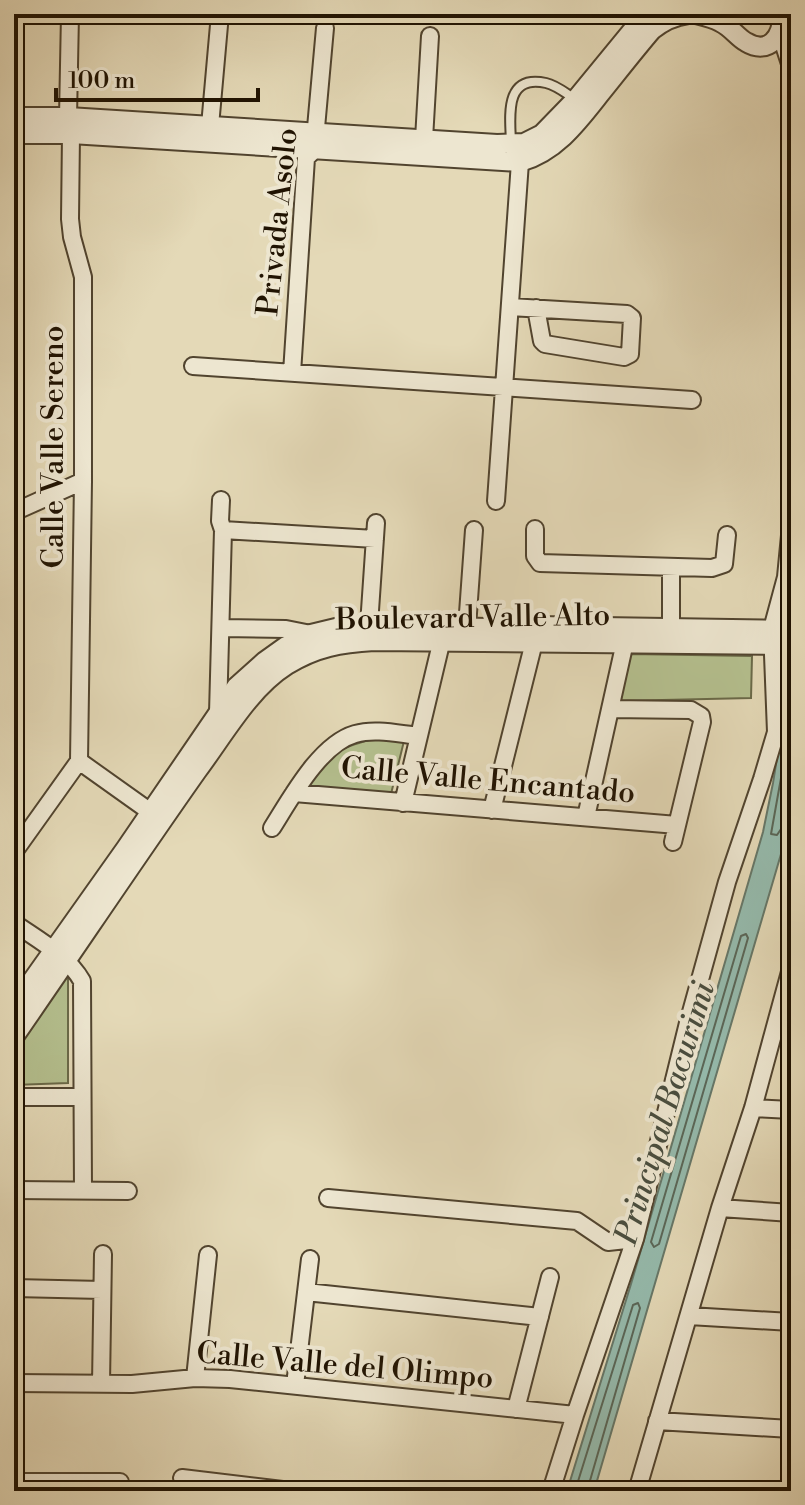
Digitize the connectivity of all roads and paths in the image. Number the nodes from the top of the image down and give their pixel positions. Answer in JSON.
{"nodes":[{"id":1,"x":70,"y":14,"type":"edge"},
{"id":2,"x":651,"y":14,"type":"edge"},
{"id":3,"x":688,"y":14,"type":"edge"},
{"id":4,"x":696,"y":14,"type":"edge"},
{"id":5,"x":734,"y":22,"type":"edge"},
{"id":6,"x":781,"y":23,"type":"edge"},
{"id":7,"x":219,"y":25,"type":"dead end"},
{"id":8,"x":325,"y":28,"type":"dead end"},
{"id":9,"x":430,"y":36,"type":"dead end"},
{"id":10,"x":636,"y":38,"type":"junction"},
{"id":11,"x":791,"y":67,"type":"edge"},
{"id":12,"x":572,"y":112,"type":"junction"},
{"id":13,"x":14,"y":117,"type":"edge"},
{"id":14,"x":70,"y":126,"type":"junction"},
{"id":15,"x":210,"y":126,"type":"junction"},
{"id":16,"x":14,"y":134,"type":"edge"},
{"id":17,"x":424,"y":139,"type":"junction"},
{"id":18,"x":315,"y":142,"type":"junction"},
{"id":19,"x":511,"y":145,"type":"junction"},
{"id":20,"x":520,"y":162,"type":"junction"},
{"id":21,"x":510,"y":307,"type":"junction"},
{"id":22,"x":536,"y":308,"type":"junction"},
{"id":23,"x":193,"y":366,"type":"dead end"},
{"id":24,"x":292,"y":373,"type":"junction"},
{"id":25,"x":505,"y":388,"type":"junction"},
{"id":26,"x":692,"y":400,"type":"dead end"},
{"id":27,"x":83,"y":481,"type":"junction"},
{"id":28,"x":221,"y":500,"type":"dead end"},
{"id":29,"x":496,"y":501,"type":"dead end"},
{"id":30,"x":14,"y":512,"type":"edge"},
{"id":31,"x":791,"y":525,"type":"edge"},
{"id":32,"x":535,"y":529,"type":"dead end"},
{"id":33,"x":223,"y":530,"type":"junction"},
{"id":34,"x":474,"y":530,"type":"dead end"},
{"id":35,"x":727,"y":535,"type":"dead end"},
{"id":36,"x":671,"y":567,"type":"junction"},
{"id":37,"x":369,"y":625,"type":"junction"},
{"id":38,"x":467,"y":627,"type":"junction"},
{"id":39,"x":221,"y":628,"type":"junction"},
{"id":40,"x":671,"y":628,"type":"junction"},
{"id":41,"x":311,"y":634,"type":"junction"},
{"id":42,"x":443,"y":634,"type":"junction"},
{"id":43,"x":626,"y":636,"type":"junction"},
{"id":44,"x":782,"y":637,"type":"edge"},
{"id":45,"x":534,"y":642,"type":"junction"},
{"id":46,"x":610,"y":709,"type":"junction"},
{"id":47,"x":218,"y":713,"type":"junction"},
{"id":48,"x":419,"y":736,"type":"junction"},
{"id":49,"x":79,"y":761,"type":"junction"},
{"id":50,"x":294,"y":793,"type":"junction"},
{"id":51,"x":403,"y":803,"type":"junction"},
{"id":52,"x":492,"y":810,"type":"junction"},
{"id":53,"x":156,"y":816,"type":"junction"},
{"id":54,"x":586,"y":817,"type":"junction"},
{"id":55,"x":677,"y":825,"type":"junction"},
{"id":56,"x":272,"y":828,"type":"dead end"},
{"id":57,"x":673,"y":842,"type":"dead end"},
{"id":58,"x":14,"y":852,"type":"edge"},
{"id":59,"x":14,"y":923,"type":"edge"},
{"id":60,"x":60,"y":956,"type":"junction"},
{"id":61,"x":791,"y":968,"type":"edge"},
{"id":62,"x":14,"y":1006,"type":"edge"},
{"id":63,"x":786,"y":1007,"type":"edge"},
{"id":64,"x":14,"y":1037,"type":"edge"},
{"id":65,"x":14,"y":1097,"type":"edge"},
{"id":66,"x":82,"y":1097,"type":"junction"},
{"id":67,"x":753,"y":1108,"type":"junction"},
{"id":68,"x":791,"y":1110,"type":"edge"},
{"id":69,"x":14,"y":1190,"type":"edge"},
{"id":70,"x":83,"y":1190,"type":"junction"},
{"id":71,"x":128,"y":1191,"type":"dead end"},
{"id":72,"x":328,"y":1198,"type":"dead end"},
{"id":73,"x":720,"y":1208,"type":"junction"},
{"id":74,"x":791,"y":1213,"type":"edge"},
{"id":75,"x":635,"y":1239,"type":"junction"},
{"id":76,"x":608,"y":1242,"type":"junction"},
{"id":77,"x":103,"y":1254,"type":"dead end"},
{"id":78,"x":208,"y":1255,"type":"dead end"},
{"id":79,"x":310,"y":1259,"type":"dead end"},
{"id":80,"x":626,"y":1267,"type":"junction"},
{"id":81,"x":550,"y":1277,"type":"dead end"},
{"id":82,"x":14,"y":1288,"type":"edge"},
{"id":83,"x":102,"y":1290,"type":"junction"},
{"id":84,"x":306,"y":1292,"type":"junction"},
{"id":85,"x":689,"y":1316,"type":"junction"},
{"id":86,"x":540,"y":1317,"type":"junction"},
{"id":87,"x":791,"y":1322,"type":"edge"},
{"id":88,"x":195,"y":1378,"type":"junction"},
{"id":89,"x":14,"y":1383,"type":"edge"},
{"id":90,"x":101,"y":1384,"type":"junction"},
{"id":91,"x":295,"y":1385,"type":"junction"},
{"id":92,"x":516,"y":1409,"type":"junction"},
{"id":93,"x":575,"y":1415,"type":"junction"},
{"id":94,"x":657,"y":1421,"type":"junction"},
{"id":95,"x":791,"y":1429,"type":"edge"},
{"id":96,"x":182,"y":1478,"type":"dead end"},
{"id":97,"x":14,"y":1482,"type":"edge"},
{"id":98,"x":120,"y":1482,"type":"dead end"},
{"id":99,"x":214,"y":1486,"type":"edge"},
{"id":100,"x":93,"y":1487,"type":"edge"},
{"id":101,"x":291,"y":1491,"type":"edge"},
{"id":102,"x":551,"y":1491,"type":"edge"},
{"id":103,"x":637,"y":1491,"type":"edge"}],
"edges":[{"from":1,"to":14,"type":"street","name":"Calle Valle Sereno"},
{"from":2,"to":10,"type":"street"},
{"from":3,"to":10,"type":"street"},
{"from":4,"to":5,"type":"street"},
{"from":5,"to":6,"type":"street"},
{"from":6,"to":11,"type":"street"},
{"from":7,"to":15,"type":"street"},
{"from":8,"to":18,"type":"street","name":"Privada Asolo"},
{"from":9,"to":17,"type":"street"},
{"from":10,"to":12,"type":"street"},
{"from":12,"to":19,"type":"street"},
{"from":12,"to":19,"type":"lane"},
{"from":12,"to":20,"type":"street"},
{"from":13,"to":14,"type":"street"},
{"from":14,"to":15,"type":"street"},
{"from":14,"to":16,"type":"street"},
{"from":14,"to":18,"type":"street"},
{"from":14,"to":27,"type":"street","name":"Calle Valle Sereno"},
{"from":15,"to":18,"type":"street"},
{"from":17,"to":18,"type":"street"},
{"from":17,"to":19,"type":"street"},
{"from":18,"to":20,"type":"street"},
{"from":18,"to":24,"type":"street","name":"Privada Asolo"},
{"from":19,"to":20,"type":"street"},
{"from":20,"to":21,"type":"street"},
{"from":21,"to":22,"type":"street"},
{"from":21,"to":25,"type":"street"},
{"from":22,"to":22,"type":"street"},
{"from":23,"to":24,"type":"street"},
{"from":24,"to":25,"type":"street"},
{"from":25,"to":26,"type":"street"},
{"from":25,"to":29,"type":"street"},
{"from":27,"to":30,"type":"street"},
{"from":27,"to":49,"type":"street","name":"Calle Valle Sereno"},
{"from":28,"to":33,"type":"street"},
{"from":31,"to":44,"type":"street"},
{"from":32,"to":36,"type":"street"},
{"from":33,"to":37,"type":"street"},
{"from":33,"to":39,"type":"street"},
{"from":34,"to":38,"type":"street"},
{"from":35,"to":36,"type":"street"},
{"from":36,"to":40,"type":"street"},
{"from":37,"to":41,"type":"street","name":"Boulevard Valle Alto"},
{"from":37,"to":42,"type":"street","name":"Boulevard Valle Alto"},
{"from":38,"to":42,"type":"street","name":"Boulevard Valle Alto"},
{"from":38,"to":43,"type":"street","name":"Boulevard Valle Alto"},
{"from":39,"to":41,"type":"street"},
{"from":39,"to":47,"type":"street"},
{"from":40,"to":43,"type":"street","name":"Boulevard Valle Alto"},
{"from":40,"to":44,"type":"street","name":"Boulevard Valle Alto"},
{"from":41,"to":47,"type":"street","name":"Boulevard Valle Alto"},
{"from":42,"to":45,"type":"street","name":"Boulevard Valle Alto"},
{"from":42,"to":48,"type":"street"},
{"from":42,"to":53,"type":"street","name":"Boulevard Valle Alto"},
{"from":43,"to":44,"type":"street","name":"Boulevard Valle Alto"},
{"from":43,"to":45,"type":"street","name":"Boulevard Valle Alto"},
{"from":43,"to":46,"type":"street"},
{"from":44,"to":75,"type":"street"},
{"from":45,"to":52,"type":"street"},
{"from":46,"to":54,"type":"street"},
{"from":46,"to":55,"type":"street"},
{"from":47,"to":53,"type":"street","name":"Boulevard Valle Alto"},
{"from":48,"to":50,"type":"street"},
{"from":48,"to":51,"type":"street"},
{"from":49,"to":53,"type":"street"},
{"from":49,"to":58,"type":"street"},
{"from":50,"to":51,"type":"street","name":"Calle Valle Encantado"},
{"from":50,"to":56,"type":"street"},
{"from":51,"to":52,"type":"street","name":"Calle Valle Encantado"},
{"from":52,"to":54,"type":"street","name":"Calle Valle Encantado"},
{"from":53,"to":60,"type":"street","name":"Boulevard Valle Alto"},
{"from":54,"to":55,"type":"street","name":"Calle Valle Encantado"},
{"from":55,"to":57,"type":"street"},
{"from":59,"to":60,"type":"street"},
{"from":60,"to":62,"type":"street","name":"Boulevard Valle Alto"},
{"from":60,"to":64,"type":"street","name":"Boulevard Valle Alto"},
{"from":60,"to":66,"type":"street"},
{"from":61,"to":63,"type":"street"},
{"from":63,"to":67,"type":"street"},
{"from":65,"to":66,"type":"street"},
{"from":66,"to":70,"type":"street"},
{"from":67,"to":68,"type":"street"},
{"from":67,"to":73,"type":"street"},
{"from":69,"to":70,"type":"street"},
{"from":70,"to":71,"type":"street"},
{"from":72,"to":76,"type":"street"},
{"from":73,"to":74,"type":"street"},
{"from":73,"to":85,"type":"street"},
{"from":75,"to":76,"type":"street"},
{"from":75,"to":80,"type":"street"},
{"from":76,"to":80,"type":"street"},
{"from":77,"to":83,"type":"street"},
{"from":78,"to":88,"type":"street"},
{"from":79,"to":84,"type":"street"},
{"from":80,"to":93,"type":"street"},
{"from":81,"to":86,"type":"street"},
{"from":82,"to":83,"type":"street"},
{"from":83,"to":90,"type":"street"},
{"from":84,"to":86,"type":"street"},
{"from":84,"to":91,"type":"street"},
{"from":85,"to":87,"type":"street"},
{"from":85,"to":94,"type":"street"},
{"from":86,"to":92,"type":"street"},
{"from":88,"to":90,"type":"street","name":"Calle Valle del Olimpo"},
{"from":88,"to":91,"type":"street","name":"Calle Valle del Olimpo"},
{"from":89,"to":90,"type":"street","name":"Calle Valle del Olimpo"},
{"from":91,"to":92,"type":"street","name":"Calle Valle del Olimpo"},
{"from":92,"to":93,"type":"street","name":"Calle Valle del Olimpo"},
{"from":93,"to":102,"type":"street"},
{"from":94,"to":95,"type":"street"},
{"from":94,"to":103,"type":"street"},
{"from":96,"to":99,"type":"street"},
{"from":97,"to":100,"type":"street"},
{"from":98,"to":100,"type":"street"},
{"from":99,"to":101,"type":"street"}]}
